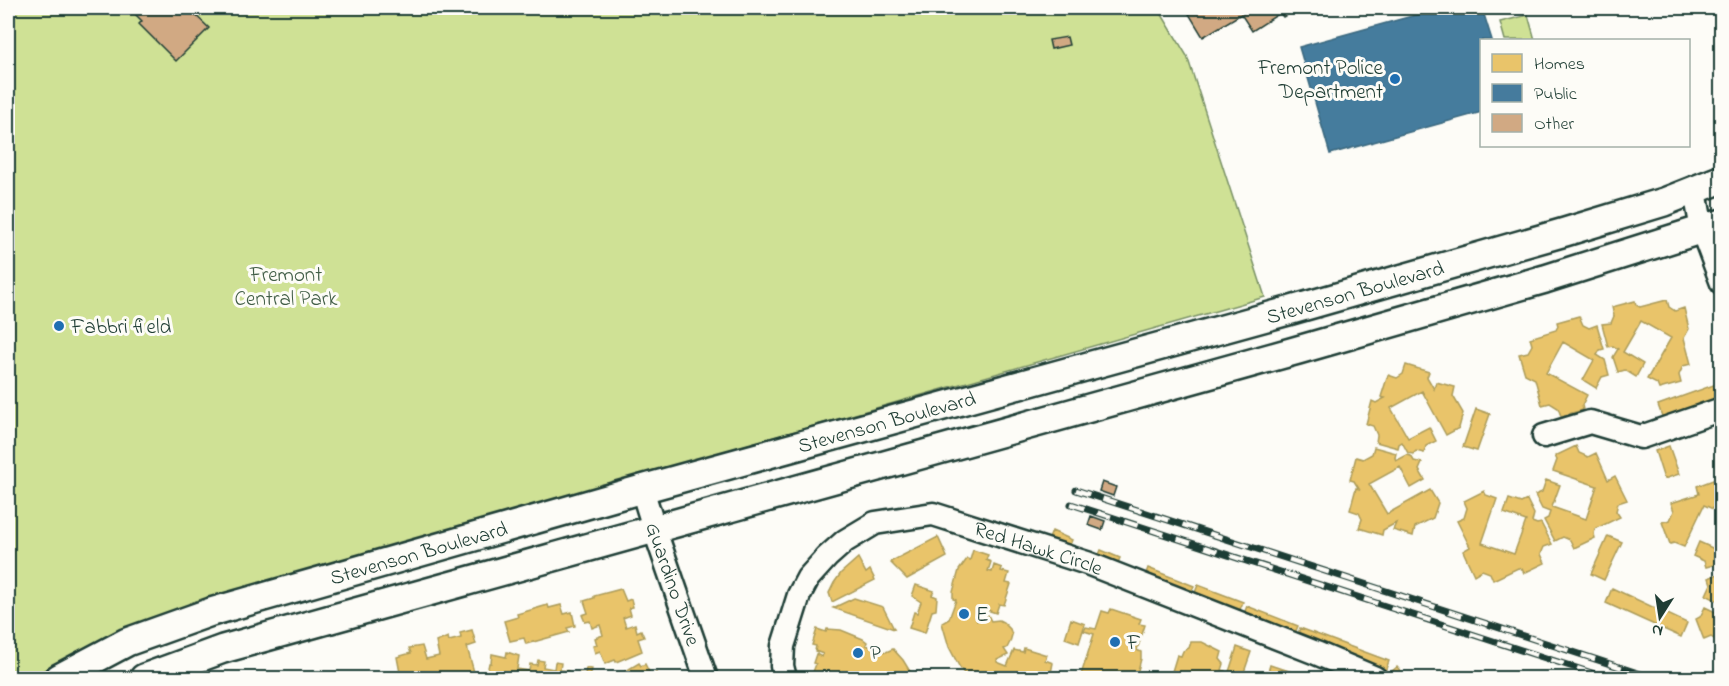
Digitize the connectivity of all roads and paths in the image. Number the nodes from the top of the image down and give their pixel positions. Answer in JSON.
{"nodes":[{"id":1,"x":1722,"y":179,"type":"edge"},
{"id":2,"x":1695,"y":191,"type":"junction"},
{"id":3,"x":1712,"y":226,"type":"edge"},
{"id":4,"x":1722,"y":283,"type":"edge"},
{"id":5,"x":1722,"y":409,"type":"edge"},
{"id":6,"x":1544,"y":436,"type":"dead end"},
{"id":7,"x":642,"y":489,"type":"junction"},
{"id":8,"x":654,"y":528,"type":"junction"},
{"id":9,"x":59,"y":678,"type":"edge"},
{"id":10,"x":144,"y":678,"type":"edge"},
{"id":11,"x":705,"y":678,"type":"edge"},
{"id":12,"x":785,"y":678,"type":"edge"},
{"id":13,"x":1375,"y":678,"type":"edge"}],
"edges":[{"from":1,"to":2,"type":"main road","name":"Stevenson Boulevard"},
{"from":2,"to":3,"type":"street"},
{"from":2,"to":7,"type":"main road","name":"Stevenson Boulevard"},
{"from":3,"to":4,"type":"street"},
{"from":3,"to":8,"type":"main road","name":"Stevenson Boulevard"},
{"from":5,"to":6,"type":"street"},
{"from":7,"to":8,"type":"street","name":"Guardino Drive"},
{"from":7,"to":9,"type":"main road","name":"Stevenson Boulevard"},
{"from":8,"to":10,"type":"main road","name":"Stevenson Boulevard"},
{"from":8,"to":11,"type":"street","name":"Guardino Drive"},
{"from":12,"to":13,"type":"street","name":"Red Hawk Circle"}]}
